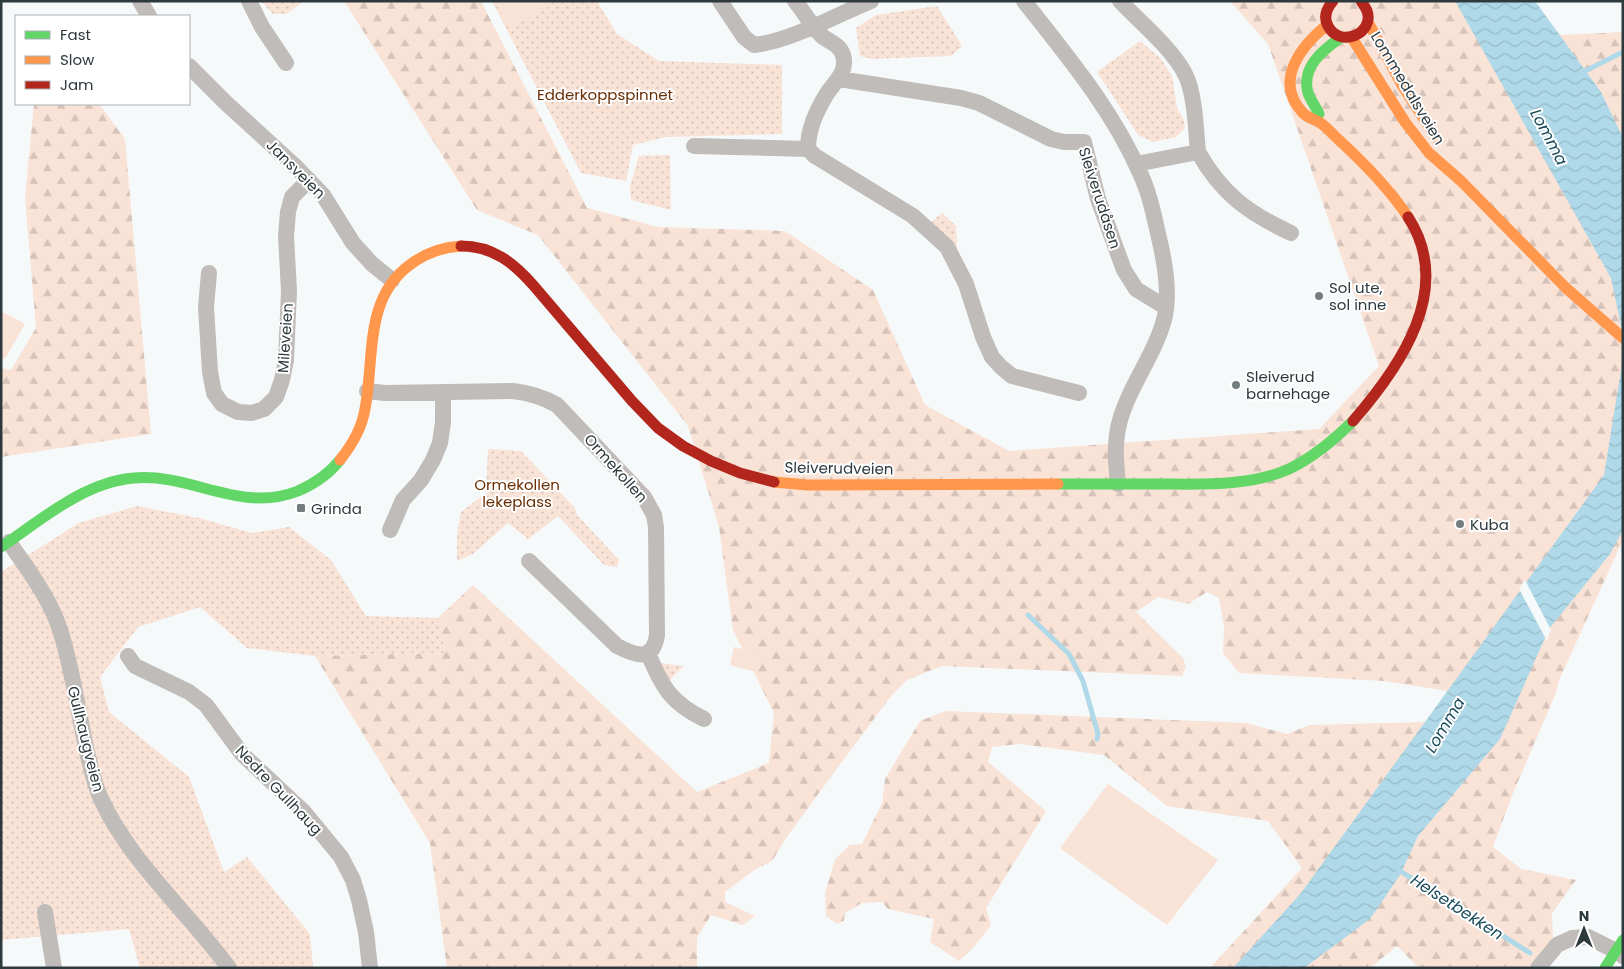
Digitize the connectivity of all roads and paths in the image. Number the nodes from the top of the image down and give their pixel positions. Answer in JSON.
{"nodes":[{"id":1,"x":140,"y":1,"type":"edge"},
{"id":2,"x":249,"y":1,"type":"edge"},
{"id":3,"x":720,"y":1,"type":"edge"},
{"id":4,"x":795,"y":1,"type":"edge"},
{"id":5,"x":1024,"y":1,"type":"edge"},
{"id":6,"x":1120,"y":1,"type":"edge"},
{"id":7,"x":1318,"y":1,"type":"edge"},
{"id":8,"x":1333,"y":1,"type":"edge"},
{"id":9,"x":1361,"y":1,"type":"edge"},
{"id":10,"x":863,"y":3,"type":"edge"},
{"id":11,"x":1326,"y":12,"type":"junction"},
{"id":12,"x":148,"y":15,"type":"edge"},
{"id":13,"x":1368,"y":22,"type":"junction"},
{"id":14,"x":814,"y":25,"type":"junction"},
{"id":15,"x":1327,"y":25,"type":"junction"},
{"id":16,"x":1346,"y":37,"type":"junction"},
{"id":17,"x":286,"y":63,"type":"dead end"},
{"id":18,"x":190,"y":67,"type":"edge"},
{"id":19,"x":839,"y":80,"type":"junction"},
{"id":20,"x":1319,"y":122,"type":"junction"},
{"id":21,"x":694,"y":146,"type":"dead end"},
{"id":22,"x":808,"y":149,"type":"junction"},
{"id":23,"x":1198,"y":152,"type":"junction"},
{"id":24,"x":1136,"y":164,"type":"junction"},
{"id":25,"x":309,"y":180,"type":"junction"},
{"id":26,"x":1461,"y":181,"type":"junction"},
{"id":27,"x":1292,"y":233,"type":"dead end"},
{"id":28,"x":209,"y":273,"type":"dead end"},
{"id":29,"x":392,"y":280,"type":"junction"},
{"id":30,"x":1165,"y":307,"type":"junction"},
{"id":31,"x":1623,"y":338,"type":"edge"},
{"id":32,"x":368,"y":391,"type":"junction"},
{"id":33,"x":443,"y":392,"type":"junction"},
{"id":34,"x":1079,"y":393,"type":"dead end"},
{"id":35,"x":1118,"y":484,"type":"junction"},
{"id":36,"x":390,"y":530,"type":"dead end"},
{"id":37,"x":5,"y":545,"type":"edge"},
{"id":38,"x":529,"y":561,"type":"dead end"},
{"id":39,"x":648,"y":653,"type":"junction"},
{"id":40,"x":128,"y":656,"type":"dead end"},
{"id":41,"x":704,"y":718,"type":"dead end"},
{"id":42,"x":45,"y":912,"type":"dead end"},
{"id":43,"x":1621,"y":949,"type":"edge"},
{"id":44,"x":54,"y":968,"type":"edge"},
{"id":45,"x":229,"y":968,"type":"edge"},
{"id":46,"x":370,"y":968,"type":"edge"},
{"id":47,"x":1538,"y":968,"type":"edge"},
{"id":48,"x":1605,"y":968,"type":"edge"}],
"edges":[{"from":1,"to":12,"type":"street"},
{"from":2,"to":17,"type":"street"},
{"from":3,"to":14,"type":"street"},
{"from":4,"to":14,"type":"street"},
{"from":5,"to":24,"type":"street"},
{"from":6,"to":23,"type":"street"},
{"from":7,"to":11,"type":"street"},
{"from":8,"to":11,"type":"street"},
{"from":9,"to":13,"type":"street","name":"Lommedalsveien"},
{"from":10,"to":14,"type":"street"},
{"from":11,"to":15,"type":"street"},
{"from":13,"to":16,"type":"street","name":"Sleiverudveien"},
{"from":13,"to":26,"type":"street","name":"Lommedalsveien"},
{"from":14,"to":19,"type":"street"},
{"from":15,"to":16,"type":"street","name":"Lommedalsveien"},
{"from":15,"to":20,"type":"street","name":"Sleiverudveien"},
{"from":16,"to":20,"type":"street","name":"Sleiverudveien"},
{"from":16,"to":26,"type":"street","name":"Lommedalsveien"},
{"from":18,"to":25,"type":"street","name":"Jansveien"},
{"from":19,"to":22,"type":"street"},
{"from":19,"to":30,"type":"street","name":"Sleiverudåsen"},
{"from":20,"to":35,"type":"street","name":"Sleiverudveien"},
{"from":21,"to":22,"type":"street"},
{"from":22,"to":34,"type":"street"},
{"from":23,"to":24,"type":"street"},
{"from":23,"to":27,"type":"street"},
{"from":24,"to":30,"type":"street"},
{"from":25,"to":28,"type":"street","name":"Mileveien"},
{"from":25,"to":29,"type":"street","name":"Jansveien"},
{"from":26,"to":31,"type":"street","name":"Lommedalsveien"},
{"from":29,"to":32,"type":"street","name":"Sleiverudveien"},
{"from":29,"to":35,"type":"street","name":"Sleiverudveien"},
{"from":30,"to":35,"type":"street"},
{"from":32,"to":33,"type":"street","name":"Ormekollen"},
{"from":32,"to":37,"type":"street","name":"Sleiverudveien"},
{"from":33,"to":36,"type":"street"},
{"from":33,"to":39,"type":"street","name":"Ormekollen"},
{"from":37,"to":45,"type":"street","name":"Gullhaugveien"},
{"from":38,"to":39,"type":"street"},
{"from":39,"to":41,"type":"street"},
{"from":40,"to":46,"type":"street","name":"Nedre Gullhaug"},
{"from":42,"to":44,"type":"street"},
{"from":43,"to":47,"type":"street"},
{"from":43,"to":48,"type":"street"}]}
